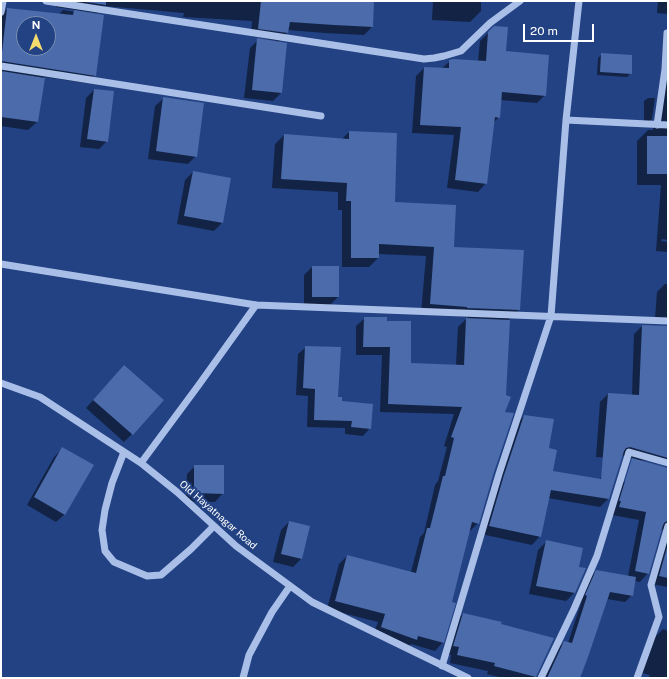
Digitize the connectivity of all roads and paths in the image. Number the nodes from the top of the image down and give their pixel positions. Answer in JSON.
{"nodes":[{"id":1,"x":3,"y":1,"type":"edge"},
{"id":2,"x":46,"y":1,"type":"edge"},
{"id":3,"x":520,"y":1,"type":"edge"},
{"id":4,"x":580,"y":1,"type":"edge"},
{"id":5,"x":1,"y":12,"type":"edge"},
{"id":6,"x":667,"y":33,"type":"edge"},
{"id":7,"x":1,"y":66,"type":"edge"},
{"id":8,"x":666,"y":70,"type":"edge"},
{"id":9,"x":321,"y":116,"type":"dead end"},
{"id":10,"x":566,"y":120,"type":"junction"},
{"id":11,"x":658,"y":125,"type":"junction"},
{"id":12,"x":668,"y":125,"type":"edge"},
{"id":13,"x":1,"y":264,"type":"edge"},
{"id":14,"x":256,"y":305,"type":"junction"},
{"id":15,"x":551,"y":316,"type":"junction"},
{"id":16,"x":668,"y":320,"type":"edge"},
{"id":17,"x":1,"y":383,"type":"edge"},
{"id":18,"x":124,"y":452,"type":"junction"},
{"id":19,"x":141,"y":463,"type":"junction"},
{"id":20,"x":668,"y":463,"type":"edge"},
{"id":21,"x":214,"y":526,"type":"junction"},
{"id":22,"x":668,"y":526,"type":"edge"},
{"id":23,"x":290,"y":586,"type":"junction"},
{"id":24,"x":442,"y":666,"type":"junction"},
{"id":25,"x":243,"y":678,"type":"edge"},
{"id":26,"x":468,"y":678,"type":"edge"},
{"id":27,"x":541,"y":678,"type":"edge"},
{"id":28,"x":637,"y":678,"type":"edge"}],
"edges":[{"from":1,"to":5,"type":"street"},
{"from":2,"to":3,"type":"street"},
{"from":4,"to":10,"type":"street"},
{"from":6,"to":8,"type":"street"},
{"from":7,"to":9,"type":"street"},
{"from":8,"to":11,"type":"street"},
{"from":10,"to":11,"type":"street"},
{"from":10,"to":15,"type":"street"},
{"from":11,"to":12,"type":"street"},
{"from":13,"to":14,"type":"street"},
{"from":14,"to":15,"type":"street"},
{"from":14,"to":19,"type":"street"},
{"from":15,"to":16,"type":"street"},
{"from":15,"to":24,"type":"street"},
{"from":17,"to":18,"type":"street","name":"Old Hayatnagar Road"},
{"from":18,"to":19,"type":"street","name":"Old Hayatnagar Road"},
{"from":18,"to":21,"type":"street"},
{"from":19,"to":21,"type":"street","name":"Old Hayatnagar Road"},
{"from":20,"to":27,"type":"street"},
{"from":21,"to":23,"type":"street","name":"Old Hayatnagar Road"},
{"from":22,"to":28,"type":"street"},
{"from":23,"to":24,"type":"street","name":"Old Hayatnagar Road"},
{"from":23,"to":25,"type":"street"},
{"from":24,"to":26,"type":"street","name":"Old Hayatnagar Road"}]}
